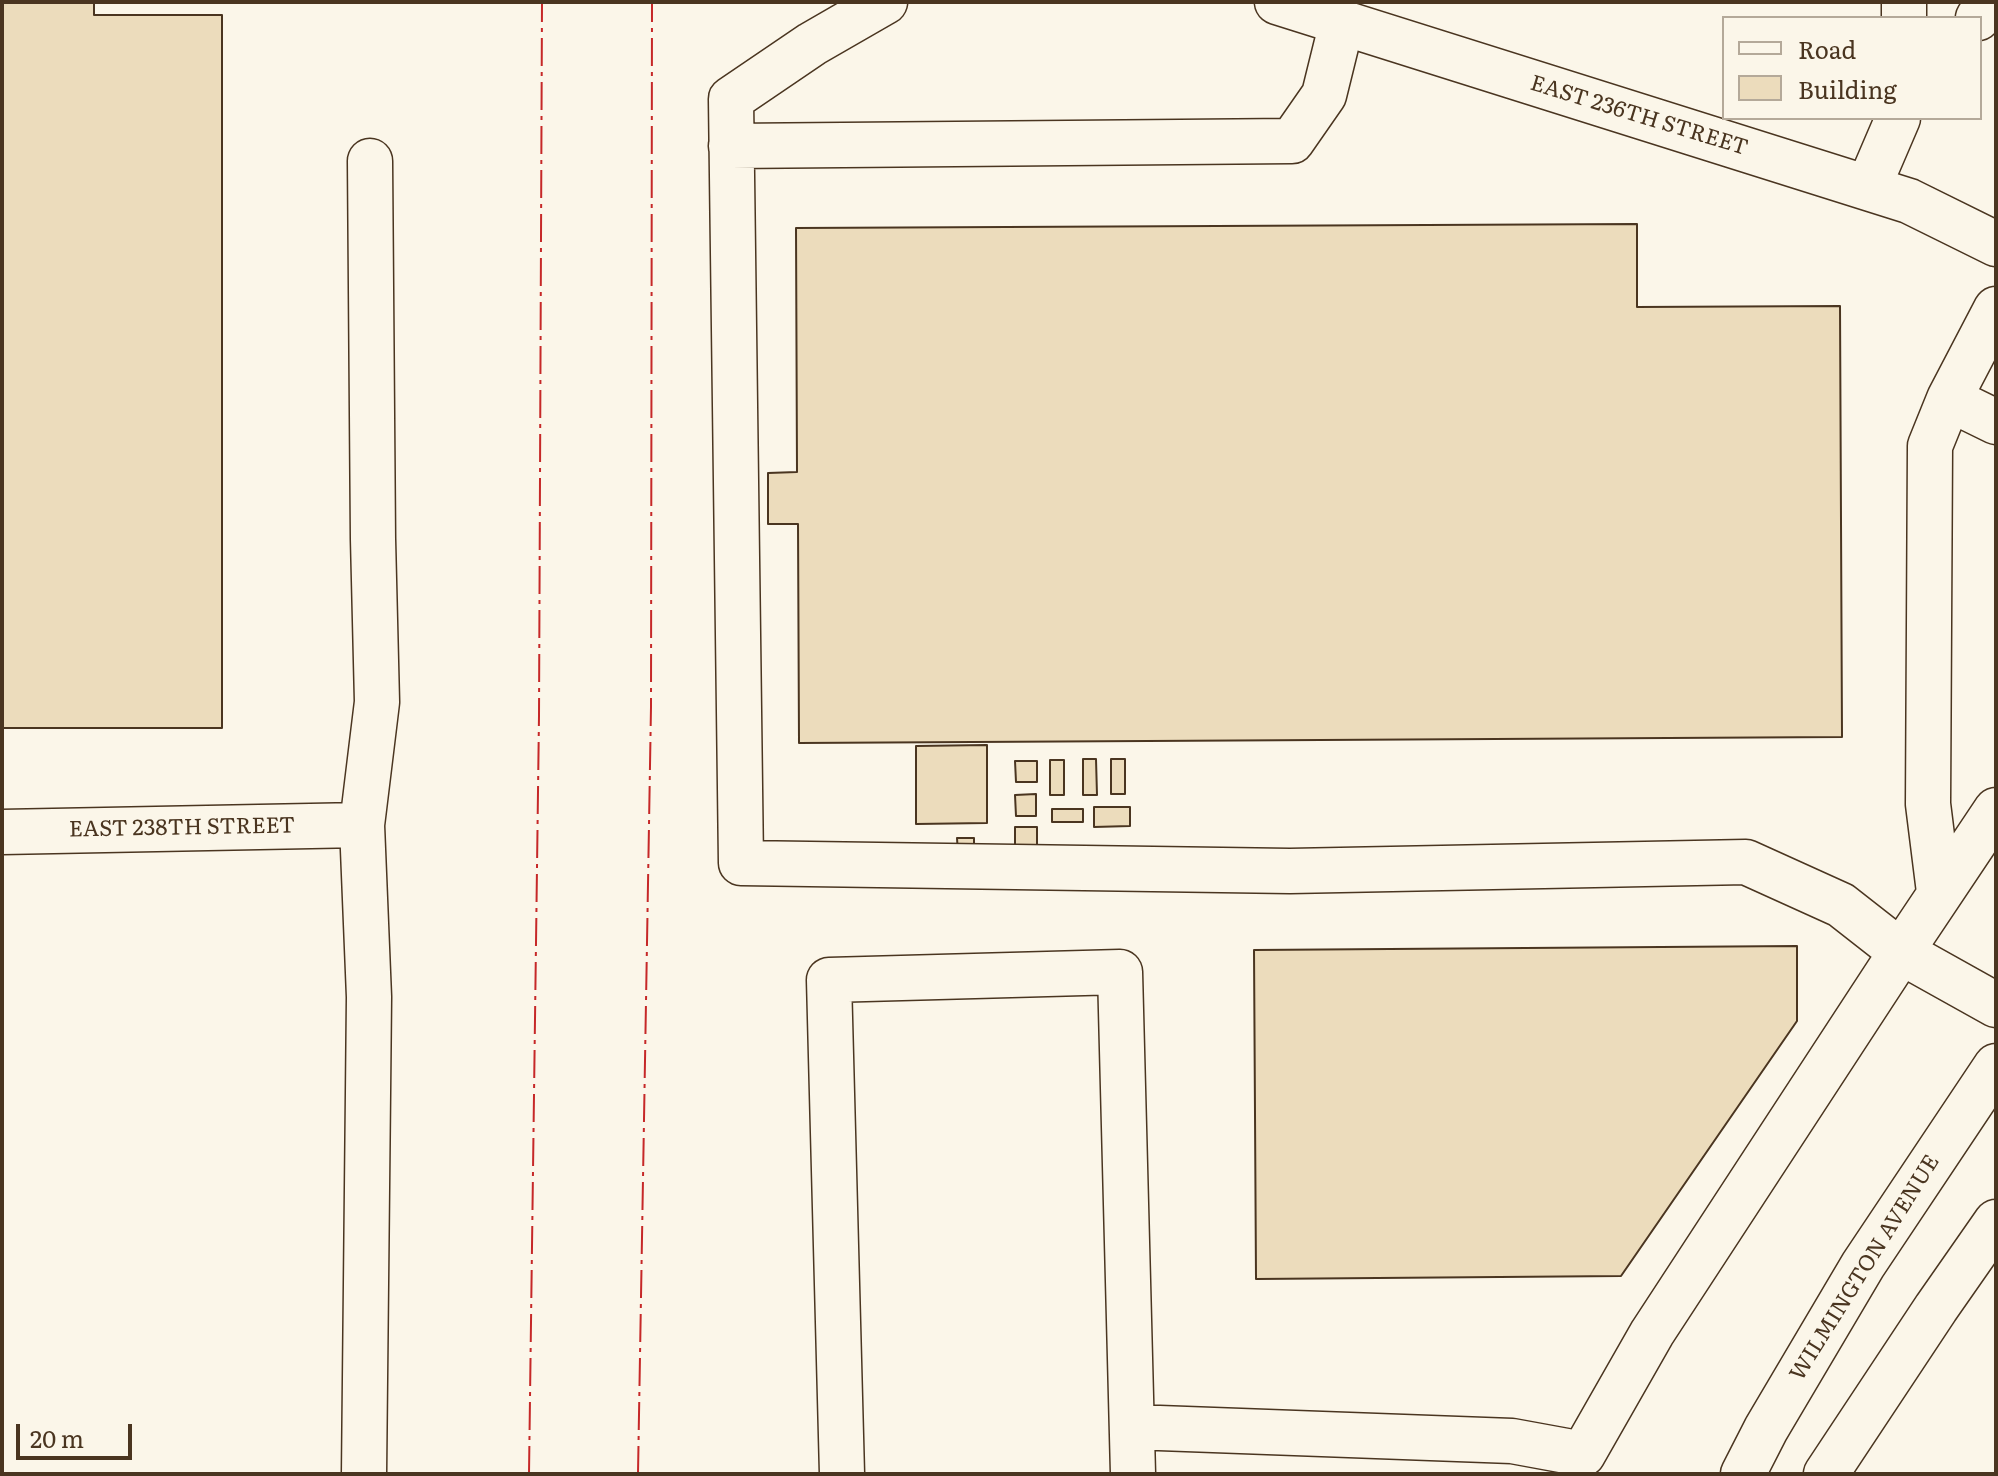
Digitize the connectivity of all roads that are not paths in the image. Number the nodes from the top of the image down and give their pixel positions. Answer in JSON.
{"nodes":[{"id":1,"x":885,"y":2,"type":"edge"},
{"id":2,"x":1277,"y":2,"type":"edge"},
{"id":3,"x":1342,"y":22,"type":"junction"},
{"id":4,"x":1897,"y":120,"type":"edge"},
{"id":5,"x":731,"y":146,"type":"junction"},
{"id":6,"x":370,"y":161,"type":"dead end"},
{"id":7,"x":1868,"y":188,"type":"junction"},
{"id":8,"x":1996,"y":244,"type":"edge"},
{"id":9,"x":1996,"y":309,"type":"edge"},
{"id":10,"x":1949,"y":399,"type":"junction"},
{"id":11,"x":1996,"y":422,"type":"edge"},
{"id":12,"x":1996,"y":810,"type":"edge"},
{"id":13,"x":362,"y":825,"type":"junction"},
{"id":14,"x":2,"y":832,"type":"edge"},
{"id":15,"x":1939,"y":892,"type":"junction"},
{"id":16,"x":1901,"y":952,"type":"junction"},
{"id":17,"x":1996,"y":1005,"type":"edge"},
{"id":18,"x":1996,"y":1066,"type":"edge"},
{"id":19,"x":1996,"y":1222,"type":"edge"},
{"id":20,"x":1132,"y":1427,"type":"junction"},
{"id":21,"x":364,"y":1474,"type":"edge"},
{"id":22,"x":842,"y":1474,"type":"edge"},
{"id":23,"x":1133,"y":1474,"type":"edge"},
{"id":24,"x":1743,"y":1474,"type":"edge"},
{"id":25,"x":1826,"y":1474,"type":"edge"}],
"edges":[{"from":1,"to":5,"type":"street"},
{"from":2,"to":3,"type":"street","name":"EAST 236TH STREET"},
{"from":3,"to":5,"type":"street"},
{"from":3,"to":7,"type":"street","name":"EAST 236TH STREET"},
{"from":4,"to":7,"type":"street"},
{"from":5,"to":16,"type":"street"},
{"from":6,"to":13,"type":"street"},
{"from":7,"to":8,"type":"street","name":"EAST 236TH STREET"},
{"from":9,"to":10,"type":"street"},
{"from":10,"to":11,"type":"street"},
{"from":10,"to":15,"type":"street"},
{"from":12,"to":15,"type":"street"},
{"from":13,"to":14,"type":"street","name":"EAST 238TH STREET"},
{"from":13,"to":21,"type":"street"},
{"from":15,"to":16,"type":"street"},
{"from":16,"to":17,"type":"street"},
{"from":16,"to":20,"type":"street"},
{"from":18,"to":24,"type":"street","name":"WILMINGTON AVENUE"},
{"from":19,"to":25,"type":"street"},
{"from":20,"to":22,"type":"street"},
{"from":20,"to":23,"type":"street"}]}
